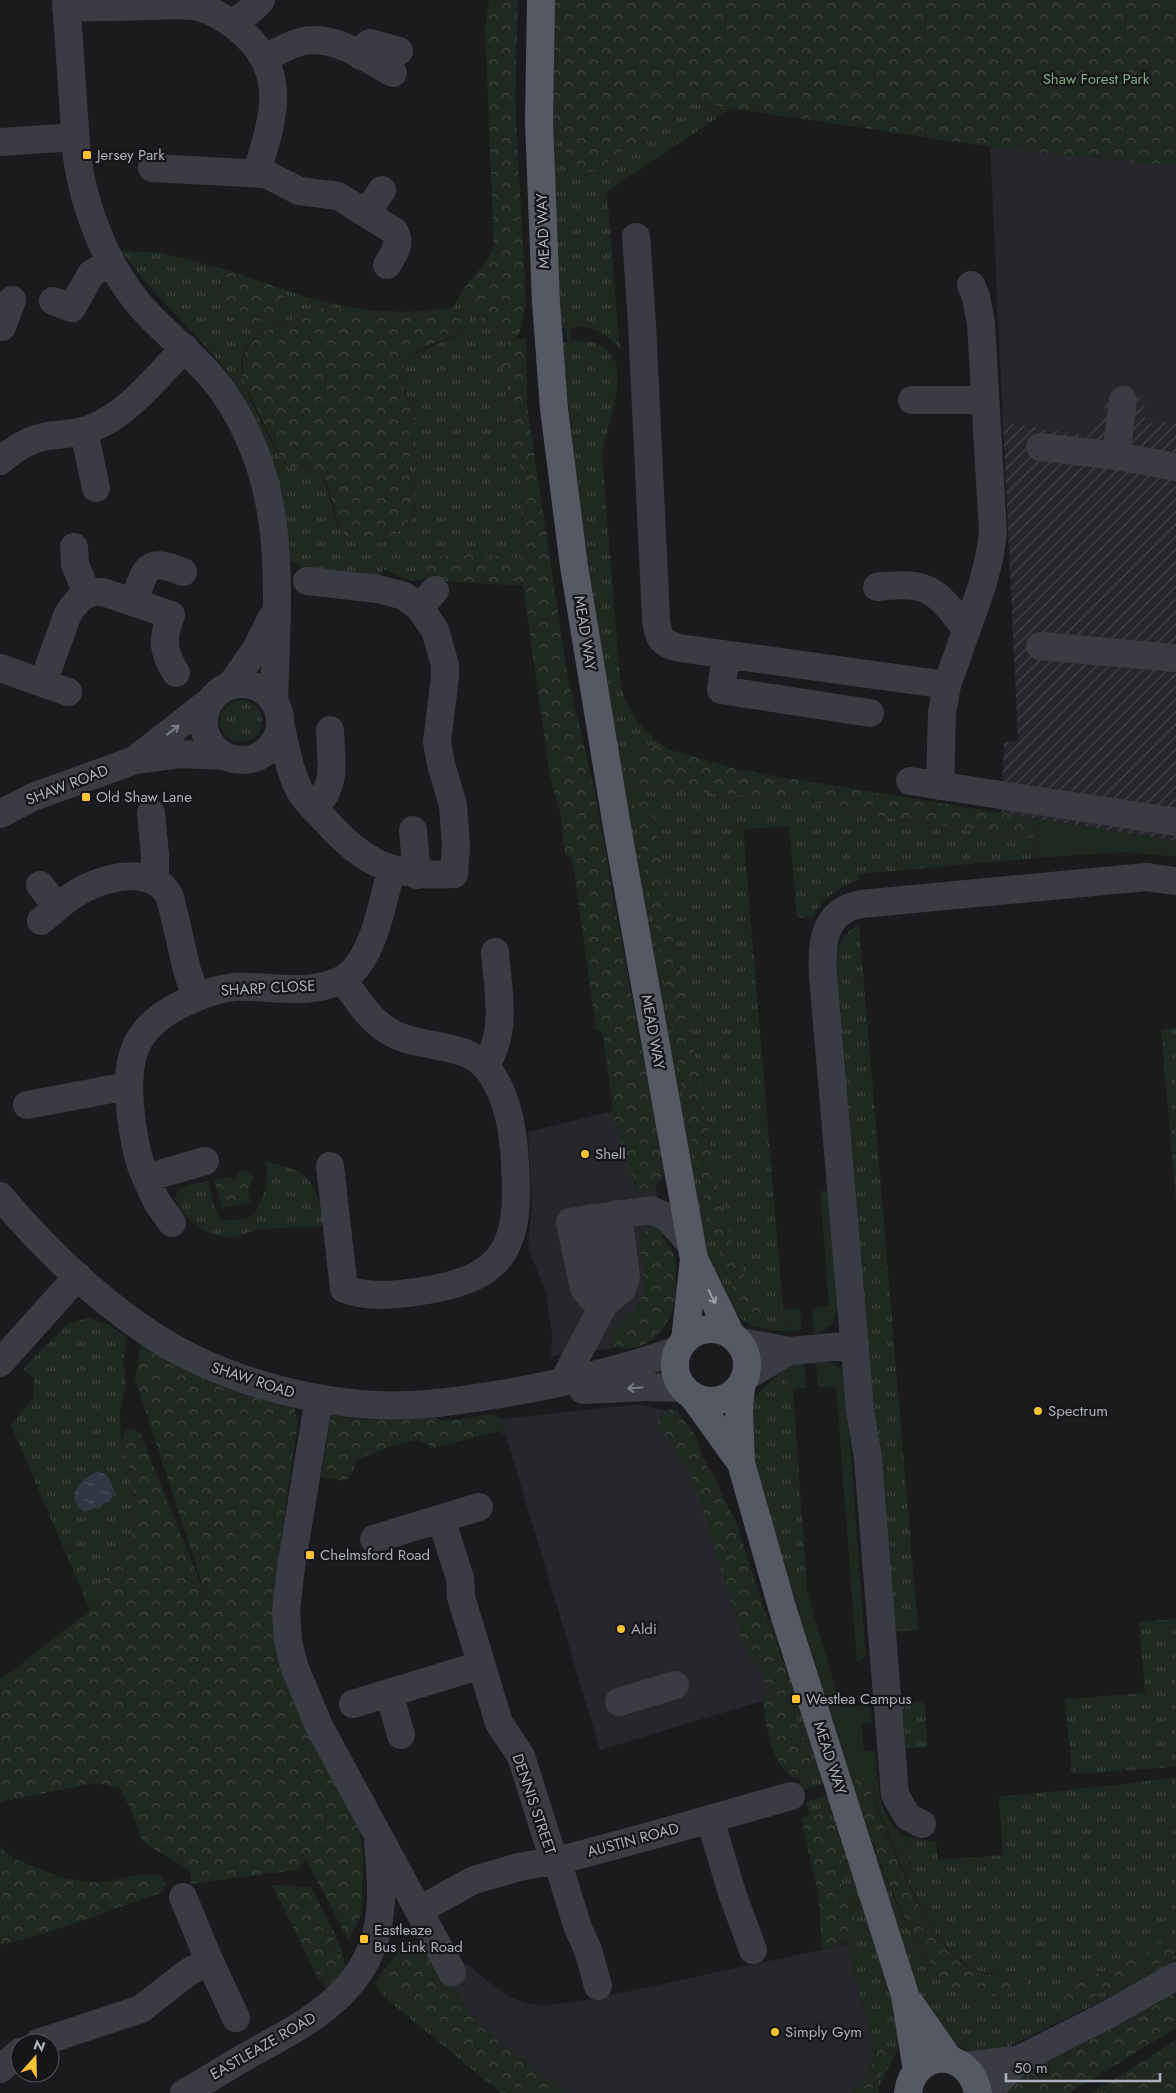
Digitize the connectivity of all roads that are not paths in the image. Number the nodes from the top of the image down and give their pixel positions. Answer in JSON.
{"nodes":[{"id":1,"x":261,"y":0,"type":"edge"},
{"id":2,"x":541,"y":0,"type":"edge"},
{"id":3,"x":133,"y":3,"type":"edge"},
{"id":4,"x":66,"y":4,"type":"edge"},
{"id":5,"x":232,"y":24,"type":"junction"},
{"id":6,"x":266,"y":58,"type":"junction"},
{"id":7,"x":396,"y":62,"type":"dead end"},
{"id":8,"x":75,"y":137,"type":"junction"},
{"id":9,"x":0,"y":142,"type":"edge"},
{"id":10,"x":152,"y":168,"type":"dead end"},
{"id":11,"x":257,"y":172,"type":"junction"},
{"id":12,"x":382,"y":190,"type":"dead end"},
{"id":13,"x":376,"y":219,"type":"junction"},
{"id":14,"x":636,"y":237,"type":"dead end"},
{"id":15,"x":111,"y":261,"type":"junction"},
{"id":16,"x":387,"y":265,"type":"dead end"},
{"id":17,"x":971,"y":285,"type":"dead end"},
{"id":18,"x":12,"y":300,"type":"dead end"},
{"id":19,"x":53,"y":301,"type":"dead end"},
{"id":20,"x":0,"y":326,"type":"edge"},
{"id":21,"x":185,"y":348,"type":"junction"},
{"id":22,"x":912,"y":400,"type":"dead end"},
{"id":23,"x":985,"y":400,"type":"junction"},
{"id":24,"x":1123,"y":400,"type":"dead end"},
{"id":25,"x":84,"y":431,"type":"junction"},
{"id":26,"x":1040,"y":447,"type":"dead end"},
{"id":27,"x":1116,"y":456,"type":"junction"},
{"id":28,"x":1,"y":459,"type":"edge"},
{"id":29,"x":1176,"y":467,"type":"edge"},
{"id":30,"x":96,"y":488,"type":"dead end"},
{"id":31,"x":74,"y":547,"type":"dead end"},
{"id":32,"x":183,"y":572,"type":"dead end"},
{"id":33,"x":307,"y":580,"type":"dead end"},
{"id":34,"x":877,"y":587,"type":"dead end"},
{"id":35,"x":87,"y":594,"type":"junction"},
{"id":36,"x":134,"y":602,"type":"junction"},
{"id":37,"x":276,"y":609,"type":"junction"},
{"id":38,"x":966,"y":629,"type":"junction"},
{"id":39,"x":1040,"y":646,"type":"dead end"},
{"id":40,"x":726,"y":655,"type":"junction"},
{"id":41,"x":1176,"y":658,"type":"edge"},
{"id":42,"x":0,"y":668,"type":"edge"},
{"id":43,"x":176,"y":673,"type":"dead end"},
{"id":44,"x":947,"y":685,"type":"junction"},
{"id":45,"x":220,"y":693,"type":"junction"},
{"id":46,"x":277,"y":713,"type":"junction"},
{"id":47,"x":870,"y":714,"type":"dead end"},
{"id":48,"x":330,"y":730,"type":"dead end"},
{"id":49,"x":234,"y":758,"type":"junction"},
{"id":50,"x":135,"y":760,"type":"junction"},
{"id":51,"x":910,"y":781,"type":"dead end"},
{"id":52,"x":940,"y":786,"type":"junction"},
{"id":53,"x":307,"y":799,"type":"junction"},
{"id":54,"x":150,"y":813,"type":"dead end"},
{"id":55,"x":0,"y":814,"type":"edge"},
{"id":56,"x":1176,"y":822,"type":"edge"},
{"id":57,"x":413,"y":830,"type":"dead end"},
{"id":58,"x":391,"y":870,"type":"junction"},
{"id":59,"x":417,"y":875,"type":"junction"},
{"id":60,"x":155,"y":880,"type":"junction"},
{"id":61,"x":1176,"y":881,"type":"edge"},
{"id":62,"x":40,"y":885,"type":"dead end"},
{"id":63,"x":495,"y":952,"type":"dead end"},
{"id":64,"x":343,"y":979,"type":"junction"},
{"id":65,"x":196,"y":997,"type":"junction"},
{"id":66,"x":485,"y":1066,"type":"junction"},
{"id":67,"x":128,"y":1086,"type":"junction"},
{"id":68,"x":28,"y":1105,"type":"dead end"},
{"id":69,"x":205,"y":1161,"type":"dead end"},
{"id":70,"x":330,"y":1166,"type":"dead end"},
{"id":71,"x":146,"y":1178,"type":"junction"},
{"id":72,"x":0,"y":1196,"type":"edge"},
{"id":73,"x":626,"y":1213,"type":"junction"},
{"id":74,"x":172,"y":1223,"type":"dead end"},
{"id":75,"x":693,"y":1251,"type":"junction"},
{"id":76,"x":78,"y":1276,"type":"junction"},
{"id":77,"x":598,"y":1315,"type":"junction"},
{"id":78,"x":734,"y":1338,"type":"junction"},
{"id":79,"x":682,"y":1345,"type":"junction"},
{"id":80,"x":855,"y":1345,"type":"junction"},
{"id":81,"x":790,"y":1351,"type":"junction"},
{"id":82,"x":0,"y":1363,"type":"edge"},
{"id":83,"x":623,"y":1368,"type":"junction"},
{"id":84,"x":743,"y":1381,"type":"junction"},
{"id":85,"x":563,"y":1382,"type":"junction"},
{"id":86,"x":537,"y":1388,"type":"junction"},
{"id":87,"x":688,"y":1392,"type":"junction"},
{"id":88,"x":319,"y":1398,"type":"junction"},
{"id":89,"x":741,"y":1463,"type":"junction"},
{"id":90,"x":479,"y":1507,"type":"dead end"},
{"id":91,"x":441,"y":1519,"type":"junction"},
{"id":92,"x":374,"y":1540,"type":"dead end"},
{"id":93,"x":481,"y":1665,"type":"junction"},
{"id":94,"x":675,"y":1685,"type":"dead end"},
{"id":95,"x":389,"y":1693,"type":"junction"},
{"id":96,"x":619,"y":1702,"type":"dead end"},
{"id":97,"x":352,"y":1704,"type":"dead end"},
{"id":98,"x":401,"y":1735,"type":"dead end"},
{"id":99,"x":791,"y":1796,"type":"dead end"},
{"id":100,"x":710,"y":1819,"type":"junction"},
{"id":101,"x":922,"y":1824,"type":"dead end"},
{"id":102,"x":378,"y":1836,"type":"junction"},
{"id":103,"x":555,"y":1860,"type":"junction"},
{"id":104,"x":186,"y":1906,"type":"dead end"},
{"id":105,"x":419,"y":1910,"type":"junction"},
{"id":106,"x":753,"y":1950,"type":"dead end"},
{"id":107,"x":209,"y":1960,"type":"junction"},
{"id":108,"x":452,"y":1972,"type":"dead end"},
{"id":109,"x":1176,"y":1976,"type":"edge"},
{"id":110,"x":598,"y":1986,"type":"dead end"},
{"id":111,"x":905,"y":1995,"type":"junction"},
{"id":112,"x":236,"y":2018,"type":"dead end"},
{"id":113,"x":60,"y":2036,"type":"edge"},
{"id":114,"x":1020,"y":2059,"type":"junction"},
{"id":115,"x":10,"y":2060,"type":"edge"},
{"id":116,"x":957,"y":2063,"type":"junction"},
{"id":117,"x":0,"y":2069,"type":"edge"},
{"id":118,"x":910,"y":2086,"type":"edge"},
{"id":119,"x":189,"y":2092,"type":"edge"},
{"id":120,"x":978,"y":2093,"type":"edge"},
{"id":121,"x":987,"y":2093,"type":"edge"}],
"edges":[{"from":1,"to":5,"type":"street"},
{"from":2,"to":75,"type":"main road","name":"MEAD WAY"},
{"from":3,"to":4,"type":"street"},
{"from":3,"to":5,"type":"street"},
{"from":4,"to":8,"type":"street"},
{"from":5,"to":6,"type":"street"},
{"from":6,"to":7,"type":"street"},
{"from":6,"to":11,"type":"street"},
{"from":8,"to":9,"type":"street"},
{"from":8,"to":15,"type":"street"},
{"from":10,"to":11,"type":"street"},
{"from":11,"to":13,"type":"street"},
{"from":12,"to":13,"type":"street"},
{"from":13,"to":16,"type":"street"},
{"from":14,"to":40,"type":"street"},
{"from":15,"to":19,"type":"street"},
{"from":15,"to":21,"type":"street"},
{"from":17,"to":23,"type":"street"},
{"from":18,"to":20,"type":"street"},
{"from":21,"to":25,"type":"street"},
{"from":21,"to":37,"type":"street"},
{"from":22,"to":23,"type":"street"},
{"from":23,"to":38,"type":"street"},
{"from":24,"to":27,"type":"street"},
{"from":25,"to":28,"type":"street"},
{"from":25,"to":30,"type":"street"},
{"from":26,"to":27,"type":"street"},
{"from":27,"to":29,"type":"street"},
{"from":31,"to":35,"type":"street"},
{"from":32,"to":36,"type":"street"},
{"from":33,"to":59,"type":"street"},
{"from":34,"to":38,"type":"street"},
{"from":35,"to":36,"type":"street"},
{"from":35,"to":42,"type":"street"},
{"from":36,"to":43,"type":"street"},
{"from":37,"to":45,"type":"street"},
{"from":37,"to":46,"type":"street"},
{"from":38,"to":44,"type":"street"},
{"from":39,"to":41,"type":"street"},
{"from":40,"to":44,"type":"street"},
{"from":40,"to":47,"type":"street"},
{"from":44,"to":52,"type":"street"},
{"from":45,"to":46,"type":"street"},
{"from":45,"to":49,"type":"street"},
{"from":50,"to":45,"type":"street","name":"SHAW ROAD","one_way":true},
{"from":46,"to":49,"type":"street"},
{"from":46,"to":53,"type":"street"},
{"from":48,"to":53,"type":"street"},
{"from":49,"to":50,"type":"street","name":"SHAW ROAD"},
{"from":49,"to":53,"type":"street"},
{"from":50,"to":55,"type":"street","name":"SHAW ROAD"},
{"from":51,"to":52,"type":"street"},
{"from":52,"to":56,"type":"street"},
{"from":53,"to":58,"type":"street"},
{"from":54,"to":60,"type":"street"},
{"from":57,"to":59,"type":"street"},
{"from":58,"to":59,"type":"street"},
{"from":58,"to":64,"type":"street"},
{"from":60,"to":62,"type":"street"},
{"from":60,"to":65,"type":"street"},
{"from":61,"to":80,"type":"street"},
{"from":63,"to":66,"type":"street"},
{"from":64,"to":65,"type":"street","name":"SHARP CLOSE"},
{"from":64,"to":66,"type":"street"},
{"from":65,"to":67,"type":"street","name":"SHARP CLOSE"},
{"from":66,"to":70,"type":"street"},
{"from":67,"to":68,"type":"street"},
{"from":67,"to":71,"type":"street","name":"SHARP CLOSE"},
{"from":69,"to":71,"type":"street"},
{"from":71,"to":74,"type":"street","name":"SHARP CLOSE"},
{"from":72,"to":76,"type":"street","name":"SHAW ROAD"},
{"from":73,"to":75,"type":"street"},
{"from":73,"to":77,"type":"street"},
{"from":73,"to":77,"type":"street"},
{"from":75,"to":78,"type":"main road","name":"MEAD WAY","one_way":true},
{"from":75,"to":79,"type":"main road","name":"MEAD WAY"},
{"from":76,"to":82,"type":"street"},
{"from":76,"to":88,"type":"street","name":"SHAW ROAD"},
{"from":77,"to":83,"type":"street"},
{"from":77,"to":85,"type":"street"},
{"from":78,"to":79,"type":"main road"},
{"from":78,"to":81,"type":"street"},
{"from":78,"to":84,"type":"main road"},
{"from":79,"to":83,"type":"street","name":"SHAW ROAD"},
{"from":79,"to":87,"type":"main road"},
{"from":80,"to":81,"type":"street"},
{"from":80,"to":101,"type":"street"},
{"from":81,"to":84,"type":"street"},
{"from":83,"to":85,"type":"street","name":"SHAW ROAD"},
{"from":84,"to":87,"type":"main road"},
{"from":84,"to":89,"type":"main road","name":"MEAD WAY"},
{"from":85,"to":86,"type":"street","name":"SHAW ROAD"},
{"from":87,"to":86,"type":"street","name":"SHAW ROAD","one_way":true},
{"from":86,"to":88,"type":"street","name":"SHAW ROAD"},
{"from":87,"to":89,"type":"main road","name":"MEAD WAY"},
{"from":88,"to":102,"type":"street"},
{"from":89,"to":111,"type":"main road","name":"MEAD WAY"},
{"from":90,"to":91,"type":"street"},
{"from":91,"to":92,"type":"street"},
{"from":91,"to":93,"type":"street","name":"DENNIS STREET"},
{"from":93,"to":95,"type":"street"},
{"from":93,"to":103,"type":"street","name":"DENNIS STREET"},
{"from":94,"to":96,"type":"street"},
{"from":95,"to":97,"type":"street"},
{"from":95,"to":98,"type":"street"},
{"from":99,"to":100,"type":"street","name":"AUSTIN ROAD"},
{"from":100,"to":103,"type":"street","name":"AUSTIN ROAD"},
{"from":100,"to":106,"type":"street"},
{"from":102,"to":105,"type":"street"},
{"from":102,"to":119,"type":"street","name":"EASTLEAZE ROAD"},
{"from":103,"to":105,"type":"street","name":"AUSTIN ROAD"},
{"from":103,"to":110,"type":"street"},
{"from":104,"to":107,"type":"street"},
{"from":105,"to":108,"type":"street"},
{"from":107,"to":112,"type":"street"},
{"from":107,"to":113,"type":"street"},
{"from":109,"to":114,"type":"street"},
{"from":111,"to":116,"type":"main road","name":"MEAD WAY"},
{"from":111,"to":118,"type":"main road","name":"MEAD WAY"},
{"from":114,"to":116,"type":"street"},
{"from":114,"to":121,"type":"street"},
{"from":115,"to":117,"type":"street"},
{"from":116,"to":118,"type":"main road"},
{"from":116,"to":120,"type":"main road","name":"MEAD WAY"}]}
